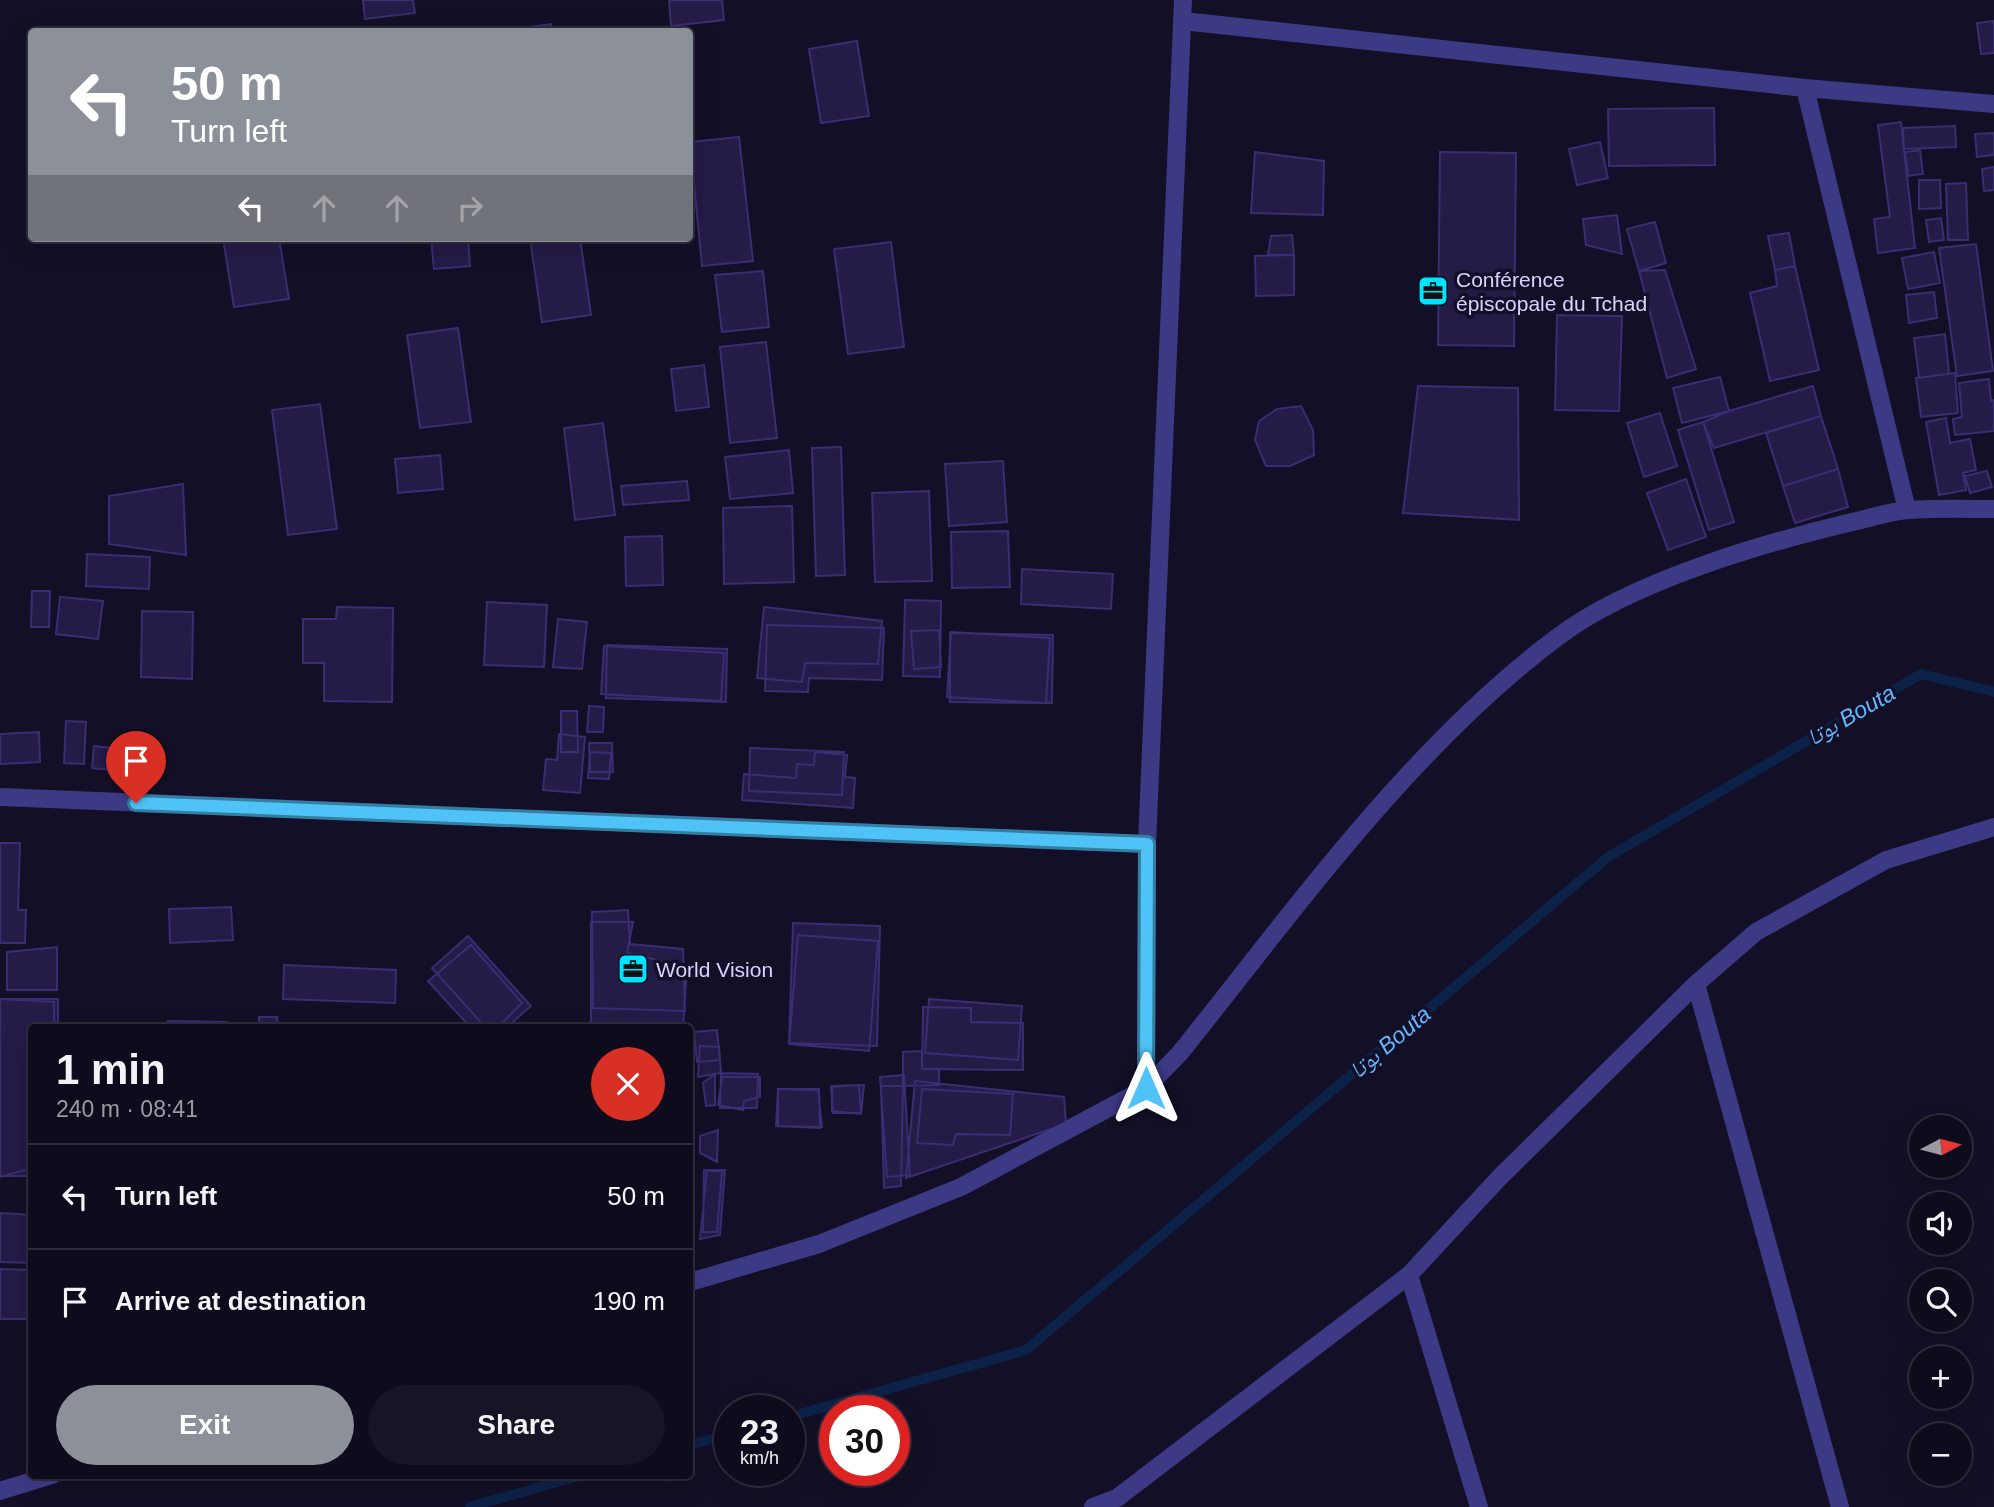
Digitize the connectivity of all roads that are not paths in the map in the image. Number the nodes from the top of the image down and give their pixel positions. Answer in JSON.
{"nodes":[{"id":1,"x":1182,"y":0,"type":"edge"},
{"id":2,"x":1182,"y":21,"type":"junction"},
{"id":3,"x":1805,"y":88,"type":"junction"},
{"id":4,"x":1994,"y":104,"type":"edge"},
{"id":5,"x":1994,"y":509,"type":"edge"},
{"id":6,"x":1907,"y":510,"type":"junction"},
{"id":7,"x":0,"y":797,"type":"edge"},
{"id":8,"x":1994,"y":827,"type":"edge"},
{"id":9,"x":1147,"y":844,"type":"junction"},
{"id":10,"x":1696,"y":984,"type":"junction"},
{"id":11,"x":1146,"y":1088,"type":"junction"},
{"id":12,"x":1409,"y":1275,"type":"junction"},
{"id":13,"x":693,"y":1281,"type":"edge"},
{"id":14,"x":39,"y":1479,"type":"edge"},
{"id":15,"x":0,"y":1491,"type":"edge"},
{"id":16,"x":1118,"y":1503,"type":"edge"},
{"id":17,"x":1093,"y":1507,"type":"edge"},
{"id":18,"x":1479,"y":1507,"type":"edge"},
{"id":19,"x":1840,"y":1507,"type":"edge"}],
"edges":[{"from":1,"to":2,"type":"street"},
{"from":2,"to":3,"type":"street"},
{"from":2,"to":9,"type":"street"},
{"from":3,"to":4,"type":"street"},
{"from":3,"to":6,"type":"street"},
{"from":5,"to":6,"type":"street"},
{"from":6,"to":11,"type":"street"},
{"from":7,"to":9,"type":"street"},
{"from":8,"to":10,"type":"street"},
{"from":9,"to":11,"type":"street"},
{"from":10,"to":12,"type":"street"},
{"from":10,"to":19,"type":"street"},
{"from":11,"to":13,"type":"street"},
{"from":12,"to":16,"type":"street"},
{"from":12,"to":18,"type":"street"},
{"from":14,"to":15,"type":"street"},
{"from":16,"to":17,"type":"street"}]}
